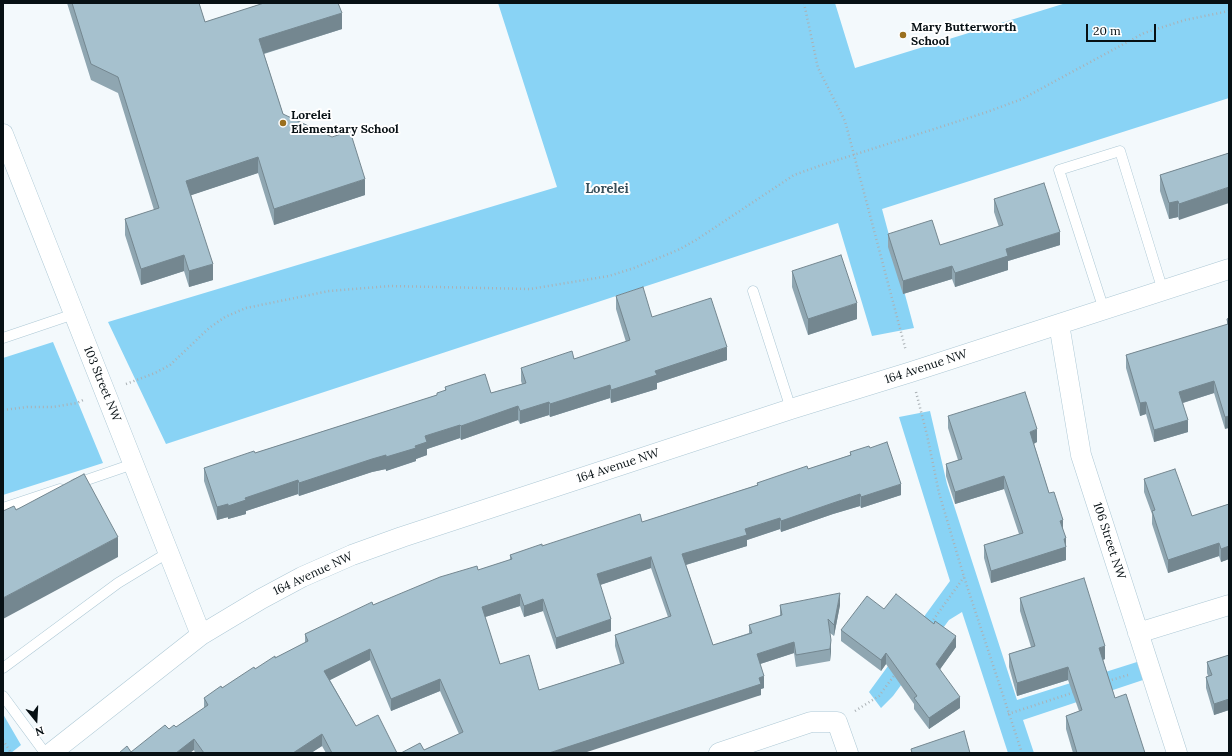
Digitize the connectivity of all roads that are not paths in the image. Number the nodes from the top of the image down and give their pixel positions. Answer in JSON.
{"nodes":[{"id":1,"x":3,"y":134,"type":"edge"},
{"id":2,"x":1229,"y":269,"type":"edge"},
{"id":3,"x":1163,"y":291,"type":"junction"},
{"id":4,"x":753,"y":292,"type":"dead end"},
{"id":5,"x":1104,"y":310,"type":"junction"},
{"id":6,"x":74,"y":314,"type":"junction"},
{"id":7,"x":1059,"y":324,"type":"junction"},
{"id":8,"x":3,"y":338,"type":"edge"},
{"id":9,"x":791,"y":410,"type":"junction"},
{"id":10,"x":133,"y":464,"type":"junction"},
{"id":11,"x":3,"y":508,"type":"edge"},
{"id":12,"x":169,"y":552,"type":"junction"},
{"id":13,"x":1229,"y":605,"type":"edge"},
{"id":14,"x":1138,"y":633,"type":"junction"},
{"id":15,"x":201,"y":635,"type":"junction"},
{"id":16,"x":3,"y":668,"type":"edge"},
{"id":17,"x":3,"y":696,"type":"edge"},
{"id":18,"x":45,"y":753,"type":"edge"},
{"id":19,"x":51,"y":753,"type":"edge"},
{"id":20,"x":719,"y":753,"type":"edge"},
{"id":21,"x":848,"y":753,"type":"edge"},
{"id":22,"x":1177,"y":753,"type":"edge"}],
"edges":[{"from":1,"to":6,"type":"street","name":"103 Street NW"},
{"from":2,"to":3,"type":"street","name":"164 Avenue NW"},
{"from":3,"to":5,"type":"street","name":"164 Avenue NW"},
{"from":3,"to":5,"type":"lane"},
{"from":4,"to":9,"type":"lane"},
{"from":5,"to":7,"type":"street","name":"164 Avenue NW"},
{"from":6,"to":8,"type":"lane"},
{"from":6,"to":10,"type":"street","name":"103 Street NW"},
{"from":7,"to":9,"type":"street","name":"164 Avenue NW"},
{"from":7,"to":14,"type":"street","name":"106 Street NW"},
{"from":9,"to":15,"type":"street","name":"164 Avenue NW"},
{"from":10,"to":11,"type":"lane"},
{"from":10,"to":12,"type":"street","name":"103 Street NW"},
{"from":12,"to":15,"type":"street","name":"103 Street NW"},
{"from":12,"to":16,"type":"lane"},
{"from":13,"to":14,"type":"street"},
{"from":14,"to":22,"type":"street","name":"106 Street NW"},
{"from":15,"to":19,"type":"street","name":"164 Avenue NW"},
{"from":17,"to":18,"type":"lane"},
{"from":20,"to":21,"type":"street"}]}
